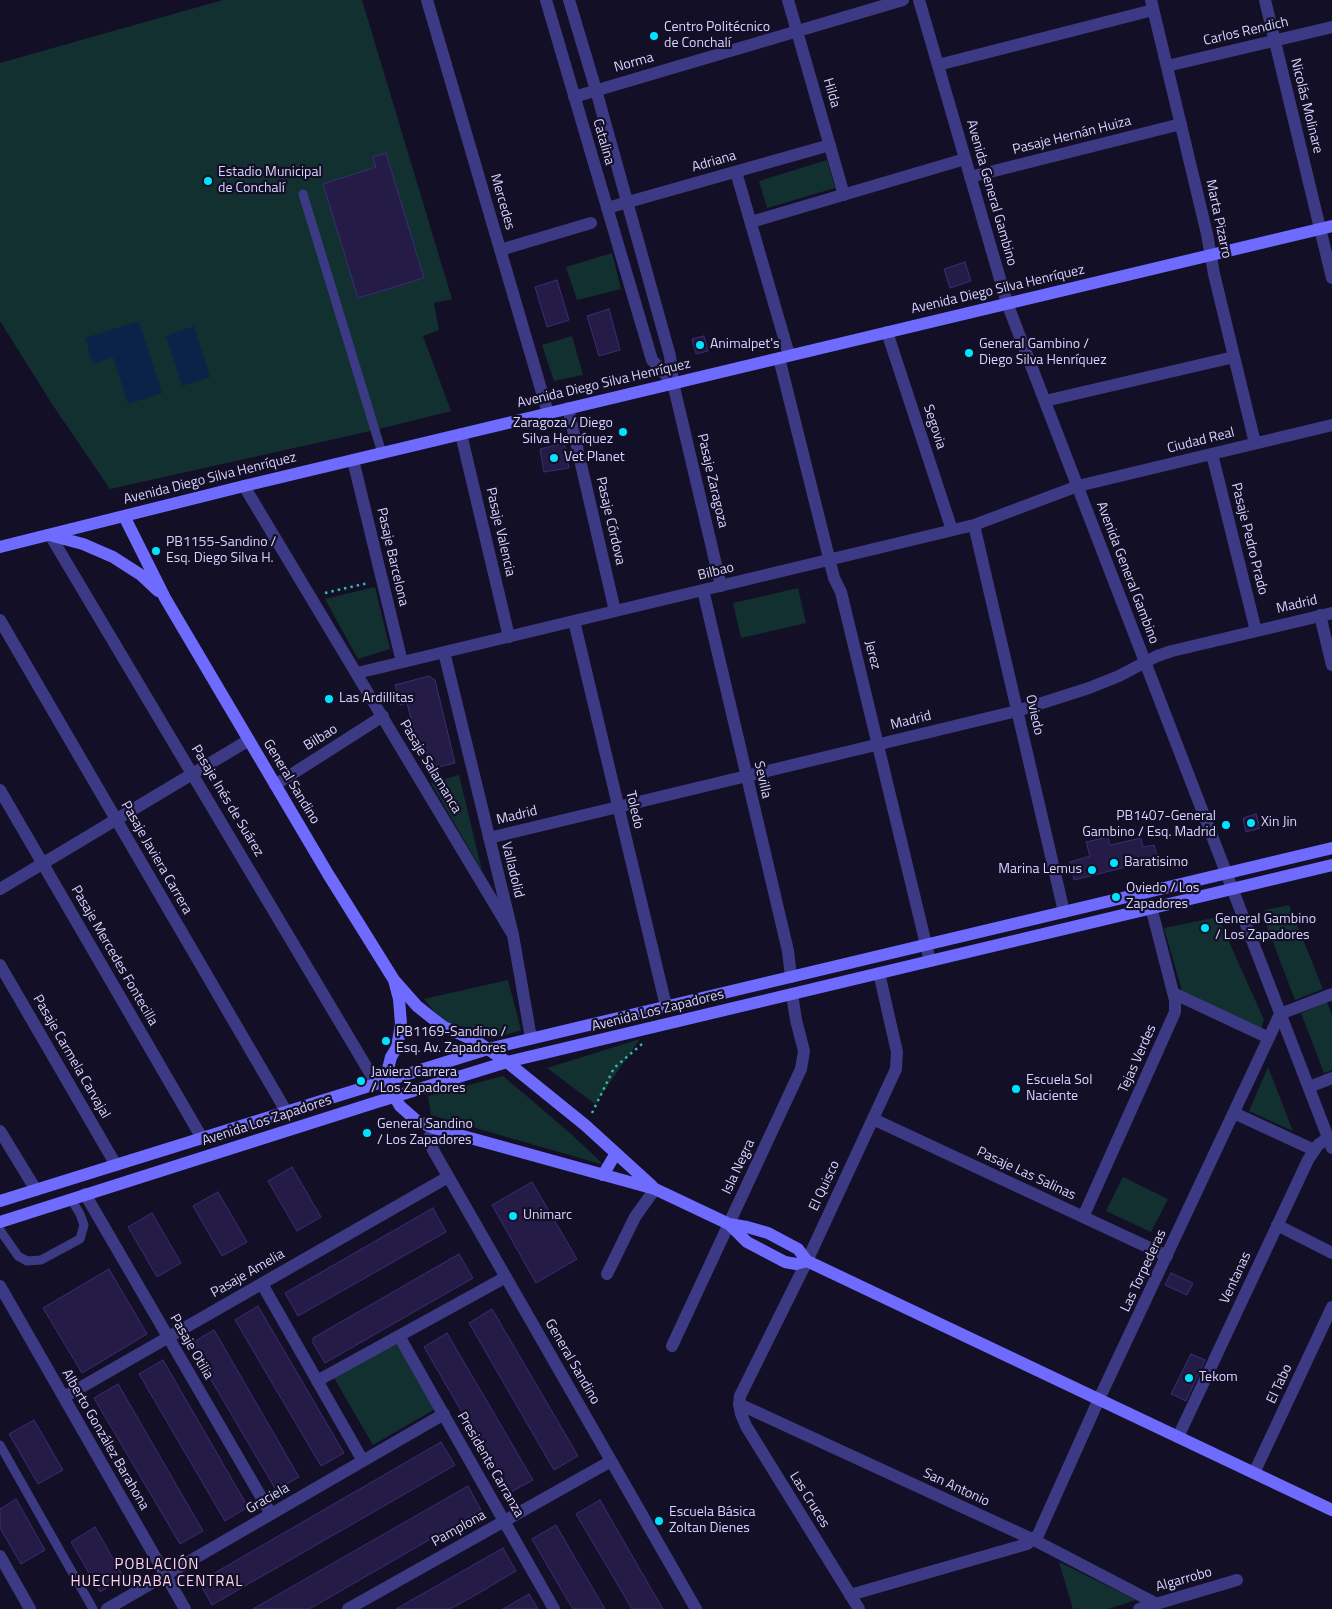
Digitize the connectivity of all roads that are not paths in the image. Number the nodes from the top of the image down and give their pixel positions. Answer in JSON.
{"nodes":[{"id":1,"x":427,"y":0,"type":"edge"},
{"id":2,"x":546,"y":0,"type":"edge"},
{"id":3,"x":569,"y":0,"type":"edge"},
{"id":4,"x":788,"y":0,"type":"edge"},
{"id":5,"x":903,"y":0,"type":"edge"},
{"id":6,"x":919,"y":0,"type":"edge"},
{"id":7,"x":1265,"y":0,"type":"edge"},
{"id":8,"x":1152,"y":5,"type":"edge"},
{"id":9,"x":1332,"y":27,"type":"edge"},
{"id":10,"x":797,"y":31,"type":"junction"},
{"id":11,"x":1275,"y":41,"type":"junction"},
{"id":12,"x":938,"y":65,"type":"junction"},
{"id":13,"x":1167,"y":66,"type":"junction"},
{"id":14,"x":596,"y":90,"type":"junction"},
{"id":15,"x":574,"y":96,"type":"junction"},
{"id":16,"x":1181,"y":124,"type":"junction"},
{"id":17,"x":830,"y":145,"type":"junction"},
{"id":18,"x":965,"y":159,"type":"junction"},
{"id":19,"x":736,"y":172,"type":"junction"},
{"id":20,"x":970,"y":177,"type":"junction"},
{"id":21,"x":302,"y":194,"type":"dead end"},
{"id":22,"x":844,"y":195,"type":"junction"},
{"id":23,"x":626,"y":202,"type":"junction"},
{"id":24,"x":607,"y":208,"type":"junction"},
{"id":25,"x":751,"y":222,"type":"junction"},
{"id":26,"x":591,"y":223,"type":"dead end"},
{"id":27,"x":1326,"y":228,"type":"edge"},
{"id":28,"x":500,"y":250,"type":"junction"},
{"id":29,"x":1211,"y":255,"type":"junction"},
{"id":30,"x":1332,"y":278,"type":"edge"},
{"id":31,"x":651,"y":288,"type":"junction"},
{"id":32,"x":632,"y":293,"type":"junction"},
{"id":33,"x":1008,"y":303,"type":"junction"},
{"id":34,"x":887,"y":332,"type":"junction"},
{"id":35,"x":784,"y":357,"type":"junction"},
{"id":36,"x":1234,"y":357,"type":"junction"},
{"id":37,"x":674,"y":383,"type":"junction"},
{"id":38,"x":1045,"y":401,"type":"junction"},
{"id":39,"x":568,"y":408,"type":"junction"},
{"id":40,"x":548,"y":413,"type":"junction"},
{"id":41,"x":1332,"y":425,"type":"edge"},
{"id":42,"x":461,"y":434,"type":"junction"},
{"id":43,"x":1254,"y":443,"type":"junction"},
{"id":44,"x":382,"y":452,"type":"junction"},
{"id":45,"x":1212,"y":454,"type":"junction"},
{"id":46,"x":353,"y":460,"type":"junction"},
{"id":47,"x":244,"y":486,"type":"junction"},
{"id":48,"x":1078,"y":486,"type":"junction"},
{"id":49,"x":124,"y":516,"type":"junction"},
{"id":50,"x":974,"y":525,"type":"junction"},
{"id":51,"x":952,"y":530,"type":"junction"},
{"id":52,"x":50,"y":535,"type":"junction"},
{"id":53,"x":0,"y":547,"type":"edge"},
{"id":54,"x":829,"y":560,"type":"junction"},
{"id":55,"x":721,"y":586,"type":"junction"},
{"id":56,"x":703,"y":590,"type":"junction"},
{"id":57,"x":165,"y":598,"type":"junction"},
{"id":58,"x":615,"y":611,"type":"junction"},
{"id":59,"x":1326,"y":614,"type":"edge"},
{"id":60,"x":0,"y":620,"type":"edge"},
{"id":61,"x":574,"y":621,"type":"junction"},
{"id":62,"x":1256,"y":631,"type":"junction"},
{"id":63,"x":509,"y":637,"type":"junction"},
{"id":64,"x":444,"y":652,"type":"junction"},
{"id":65,"x":402,"y":662,"type":"junction"},
{"id":66,"x":1145,"y":662,"type":"junction"},
{"id":67,"x":1332,"y":665,"type":"edge"},
{"id":68,"x":357,"y":674,"type":"junction"},
{"id":69,"x":1017,"y":711,"type":"junction"},
{"id":70,"x":382,"y":716,"type":"junction"},
{"id":71,"x":249,"y":740,"type":"junction"},
{"id":72,"x":878,"y":744,"type":"junction"},
{"id":73,"x":193,"y":773,"type":"junction"},
{"id":74,"x":746,"y":776,"type":"junction"},
{"id":75,"x":275,"y":785,"type":"junction"},
{"id":76,"x":0,"y":790,"type":"edge"},
{"id":77,"x":618,"y":807,"type":"junction"},
{"id":78,"x":116,"y":819,"type":"junction"},
{"id":79,"x":489,"y":838,"type":"junction"},
{"id":80,"x":1332,"y":848,"type":"edge"},
{"id":81,"x":43,"y":863,"type":"junction"},
{"id":82,"x":1332,"y":865,"type":"edge"},
{"id":83,"x":1226,"y":874,"type":"junction"},
{"id":84,"x":1232,"y":888,"type":"junction"},
{"id":85,"x":0,"y":889,"type":"edge"},
{"id":86,"x":1151,"y":907,"type":"junction"},
{"id":87,"x":1064,"y":912,"type":"junction"},
{"id":88,"x":513,"y":935,"type":"junction"},
{"id":89,"x":926,"y":945,"type":"junction"},
{"id":90,"x":930,"y":961,"type":"junction"},
{"id":91,"x":0,"y":965,"type":"edge"},
{"id":92,"x":879,"y":973,"type":"junction"},
{"id":93,"x":790,"y":977,"type":"junction"},
{"id":94,"x":394,"y":980,"type":"junction"},
{"id":95,"x":1173,"y":993,"type":"junction"},
{"id":96,"x":792,"y":994,"type":"junction"},
{"id":97,"x":1332,"y":994,"type":"edge"},
{"id":98,"x":666,"y":1006,"type":"junction"},
{"id":99,"x":1280,"y":1014,"type":"junction"},
{"id":100,"x":531,"y":1038,"type":"junction"},
{"id":101,"x":1269,"y":1038,"type":"junction"},
{"id":102,"x":488,"y":1049,"type":"junction"},
{"id":103,"x":507,"y":1062,"type":"junction"},
{"id":104,"x":1332,"y":1078,"type":"edge"},
{"id":105,"x":390,"y":1079,"type":"junction"},
{"id":106,"x":376,"y":1083,"type":"junction"},
{"id":107,"x":1309,"y":1087,"type":"junction"},
{"id":108,"x":394,"y":1096,"type":"junction"},
{"id":109,"x":286,"y":1111,"type":"junction"},
{"id":110,"x":1234,"y":1112,"type":"junction"},
{"id":111,"x":873,"y":1119,"type":"junction"},
{"id":112,"x":434,"y":1128,"type":"junction"},
{"id":113,"x":0,"y":1131,"type":"edge"},
{"id":114,"x":202,"y":1138,"type":"junction"},
{"id":115,"x":1330,"y":1143,"type":"edge"},
{"id":116,"x":1314,"y":1150,"type":"junction"},
{"id":117,"x":616,"y":1153,"type":"junction"},
{"id":118,"x":116,"y":1165,"type":"junction"},
{"id":119,"x":603,"y":1175,"type":"junction"},
{"id":120,"x":448,"y":1177,"type":"junction"},
{"id":121,"x":655,"y":1189,"type":"junction"},
{"id":122,"x":36,"y":1190,"type":"junction"},
{"id":123,"x":85,"y":1194,"type":"junction"},
{"id":124,"x":71,"y":1199,"type":"junction"},
{"id":125,"x":0,"y":1202,"type":"edge"},
{"id":126,"x":1083,"y":1217,"type":"junction"},
{"id":127,"x":0,"y":1222,"type":"edge"},
{"id":128,"x":729,"y":1224,"type":"junction"},
{"id":129,"x":1277,"y":1225,"type":"junction"},
{"id":130,"x":0,"y":1230,"type":"edge"},
{"id":131,"x":1332,"y":1253,"type":"edge"},
{"id":132,"x":1167,"y":1256,"type":"junction"},
{"id":133,"x":806,"y":1261,"type":"junction"},
{"id":134,"x":607,"y":1274,"type":"dead end"},
{"id":135,"x":506,"y":1277,"type":"junction"},
{"id":136,"x":262,"y":1284,"type":"junction"},
{"id":137,"x":0,"y":1286,"type":"edge"},
{"id":138,"x":1332,"y":1307,"type":"edge"},
{"id":139,"x":399,"y":1336,"type":"junction"},
{"id":140,"x":168,"y":1337,"type":"junction"},
{"id":141,"x":672,"y":1346,"type":"dead end"},
{"id":142,"x":317,"y":1382,"type":"junction"},
{"id":143,"x":64,"y":1397,"type":"junction"},
{"id":144,"x":1099,"y":1399,"type":"junction"},
{"id":145,"x":739,"y":1404,"type":"junction"},
{"id":146,"x":444,"y":1414,"type":"junction"},
{"id":147,"x":1178,"y":1437,"type":"junction"},
{"id":148,"x":0,"y":1445,"type":"edge"},
{"id":149,"x":363,"y":1461,"type":"junction"},
{"id":150,"x":611,"y":1461,"type":"junction"},
{"id":151,"x":1254,"y":1473,"type":"junction"},
{"id":152,"x":1332,"y":1510,"type":"edge"},
{"id":153,"x":271,"y":1514,"type":"junction"},
{"id":154,"x":504,"y":1521,"type":"junction"},
{"id":155,"x":1034,"y":1540,"type":"junction"},
{"id":156,"x":0,"y":1556,"type":"edge"},
{"id":157,"x":166,"y":1575,"type":"junction"},
{"id":158,"x":1237,"y":1580,"type":"dead end"},
{"id":159,"x":850,"y":1595,"type":"junction"},
{"id":160,"x":1157,"y":1604,"type":"junction"},
{"id":161,"x":30,"y":1609,"type":"edge"},
{"id":162,"x":94,"y":1609,"type":"edge"},
{"id":163,"x":107,"y":1609,"type":"edge"},
{"id":164,"x":185,"y":1609,"type":"edge"},
{"id":165,"x":348,"y":1609,"type":"edge"},
{"id":166,"x":554,"y":1609,"type":"edge"},
{"id":167,"x":696,"y":1609,"type":"edge"},
{"id":168,"x":859,"y":1609,"type":"edge"},
{"id":169,"x":1139,"y":1609,"type":"edge"}],
"edges":[{"from":1,"to":28,"type":"street","name":"Mercedes"},
{"from":2,"to":15,"type":"street","name":"Catalina"},
{"from":3,"to":14,"type":"street","name":"Catalina"},
{"from":4,"to":10,"type":"street","name":"Hilda"},
{"from":5,"to":10,"type":"street","name":"Norma"},
{"from":6,"to":12,"type":"street","name":"Avenida General Gambino"},
{"from":7,"to":11,"type":"street","name":"Nicolás Molinare"},
{"from":8,"to":12,"type":"street"},
{"from":8,"to":13,"type":"street","name":"Marta Pizarro"},
{"from":9,"to":11,"type":"street","name":"Carlos Rendich"},
{"from":10,"to":14,"type":"street","name":"Norma"},
{"from":10,"to":17,"type":"street","name":"Hilda"},
{"from":11,"to":13,"type":"street","name":"Carlos Rendich"},
{"from":11,"to":27,"type":"street","name":"Nicolás Molinare"},
{"from":12,"to":18,"type":"street","name":"Avenida General Gambino"},
{"from":13,"to":16,"type":"street","name":"Marta Pizarro"},
{"from":14,"to":15,"type":"street","name":"Norma"},
{"from":14,"to":23,"type":"street","name":"Catalina"},
{"from":15,"to":24,"type":"street","name":"Catalina"},
{"from":16,"to":20,"type":"street","name":"Pasaje Hernán Huiza"},
{"from":16,"to":29,"type":"street","name":"Marta Pizarro"},
{"from":17,"to":19,"type":"street","name":"Adriana"},
{"from":17,"to":22,"type":"street","name":"Hilda"},
{"from":18,"to":20,"type":"street","name":"Avenida General Gambino"},
{"from":18,"to":22,"type":"street"},
{"from":19,"to":23,"type":"street","name":"Adriana"},
{"from":19,"to":25,"type":"street"},
{"from":20,"to":33,"type":"street","name":"Avenida General Gambino"},
{"from":21,"to":44,"type":"lane"},
{"from":22,"to":25,"type":"street"},
{"from":23,"to":24,"type":"street","name":"Adriana"},
{"from":23,"to":31,"type":"street","name":"Catalina"},
{"from":24,"to":32,"type":"street","name":"Catalina"},
{"from":25,"to":35,"type":"street"},
{"from":26,"to":28,"type":"street"},
{"from":27,"to":29,"type":"main road","name":"Avenida Diego Silva Henríquez"},
{"from":27,"to":30,"type":"street","name":"Nicolás Molinare"},
{"from":28,"to":40,"type":"street","name":"Mercedes"},
{"from":29,"to":33,"type":"main road","name":"Avenida Diego Silva Henríquez"},
{"from":29,"to":36,"type":"street","name":"Marta Pizarro"},
{"from":31,"to":32,"type":"street"},
{"from":31,"to":37,"type":"street","name":"Catalina"},
{"from":32,"to":37,"type":"street","name":"Catalina"},
{"from":33,"to":34,"type":"main road","name":"Avenida Diego Silva Henríquez"},
{"from":33,"to":38,"type":"street","name":"Avenida General Gambino"},
{"from":34,"to":35,"type":"main road","name":"Avenida Diego Silva Henríquez"},
{"from":34,"to":51,"type":"street","name":"Segovia"},
{"from":35,"to":37,"type":"main road","name":"Avenida Diego Silva Henríquez"},
{"from":35,"to":54,"type":"street","name":"Jerez"},
{"from":36,"to":38,"type":"street"},
{"from":36,"to":43,"type":"street","name":"Marta Pizarro"},
{"from":37,"to":39,"type":"main road","name":"Avenida Diego Silva Henríquez"},
{"from":37,"to":55,"type":"street","name":"Pasaje Zaragoza"},
{"from":38,"to":48,"type":"street","name":"Avenida General Gambino"},
{"from":39,"to":40,"type":"main road","name":"Avenida Diego Silva Henríquez"},
{"from":39,"to":58,"type":"street","name":"Pasaje Córdova"},
{"from":40,"to":42,"type":"main road","name":"Avenida Diego Silva Henríquez"},
{"from":41,"to":43,"type":"street","name":"Ciudad Real"},
{"from":42,"to":44,"type":"main road","name":"Avenida Diego Silva Henríquez"},
{"from":42,"to":63,"type":"street","name":"Pasaje Valencia"},
{"from":43,"to":45,"type":"street","name":"Ciudad Real"},
{"from":44,"to":46,"type":"main road","name":"Avenida Diego Silva Henríquez"},
{"from":45,"to":48,"type":"street","name":"Ciudad Real"},
{"from":45,"to":62,"type":"street","name":"Pasaje Pedro Prado"},
{"from":46,"to":47,"type":"main road","name":"Avenida Diego Silva Henríquez"},
{"from":46,"to":65,"type":"street","name":"Pasaje Barcelona"},
{"from":47,"to":49,"type":"main road","name":"Avenida Diego Silva Henríquez"},
{"from":47,"to":68,"type":"street","name":"Pasaje Salamanca"},
{"from":48,"to":50,"type":"street","name":"Bilbao"},
{"from":48,"to":66,"type":"street","name":"Avenida General Gambino"},
{"from":49,"to":52,"type":"main road","name":"Avenida Diego Silva Henríquez"},
{"from":49,"to":57,"type":"main road","name":"General Sandino"},
{"from":50,"to":51,"type":"street","name":"Bilbao"},
{"from":50,"to":69,"type":"street","name":"Oviedo"},
{"from":51,"to":54,"type":"street","name":"Bilbao"},
{"from":52,"to":53,"type":"main road","name":"Avenida Diego Silva Henríquez"},
{"from":52,"to":57,"type":"main road","name":"General Sandino"},
{"from":52,"to":73,"type":"street","name":"Pasaje Inés de Suárez"},
{"from":54,"to":55,"type":"street","name":"Bilbao"},
{"from":54,"to":72,"type":"street","name":"Jerez"},
{"from":55,"to":56,"type":"street","name":"Bilbao"},
{"from":56,"to":58,"type":"street","name":"Bilbao"},
{"from":56,"to":74,"type":"street","name":"Sevilla"},
{"from":57,"to":71,"type":"main road","name":"General Sandino"},
{"from":58,"to":61,"type":"street","name":"Bilbao"},
{"from":59,"to":62,"type":"street","name":"Madrid"},
{"from":59,"to":67,"type":"street"},
{"from":60,"to":78,"type":"street","name":"Pasaje Javiera Carrera"},
{"from":61,"to":63,"type":"street","name":"Bilbao"},
{"from":61,"to":77,"type":"street","name":"Toledo"},
{"from":62,"to":66,"type":"street","name":"Madrid"},
{"from":63,"to":64,"type":"street","name":"Bilbao"},
{"from":64,"to":65,"type":"street","name":"Bilbao"},
{"from":64,"to":79,"type":"street","name":"Valladolid"},
{"from":65,"to":68,"type":"street","name":"Bilbao"},
{"from":66,"to":69,"type":"street","name":"Madrid"},
{"from":66,"to":83,"type":"street","name":"Avenida General Gambino"},
{"from":68,"to":70,"type":"street","name":"Pasaje Salamanca"},
{"from":69,"to":72,"type":"street","name":"Madrid"},
{"from":69,"to":87,"type":"street","name":"Oviedo"},
{"from":70,"to":75,"type":"street","name":"Bilbao"},
{"from":70,"to":88,"type":"street","name":"Pasaje Salamanca"},
{"from":71,"to":73,"type":"street"},
{"from":71,"to":75,"type":"main road","name":"General Sandino"},
{"from":72,"to":74,"type":"street","name":"Madrid"},
{"from":72,"to":89,"type":"street","name":"Jerez"},
{"from":73,"to":78,"type":"street"},
{"from":73,"to":106,"type":"street","name":"Pasaje Inés de Suárez"},
{"from":74,"to":77,"type":"street","name":"Madrid"},
{"from":74,"to":93,"type":"street","name":"Sevilla"},
{"from":75,"to":94,"type":"main road","name":"General Sandino"},
{"from":76,"to":81,"type":"street","name":"Pasaje Mercedes Fontecilla"},
{"from":77,"to":79,"type":"street","name":"Madrid"},
{"from":77,"to":98,"type":"street","name":"Toledo"},
{"from":78,"to":81,"type":"street"},
{"from":78,"to":109,"type":"street","name":"Pasaje Javiera Carrera"},
{"from":79,"to":88,"type":"street","name":"Valladolid"},
{"from":80,"to":83,"type":"main road","name":"Avenida Los Zapadores"},
{"from":81,"to":85,"type":"street"},
{"from":81,"to":114,"type":"street","name":"Pasaje Mercedes Fontecilla"},
{"from":82,"to":84,"type":"main road","name":"Avenida Los Zapadores"},
{"from":83,"to":84,"type":"street","name":"Avenida General Gambino"},
{"from":83,"to":87,"type":"main road","name":"Avenida Los Zapadores"},
{"from":84,"to":86,"type":"main road","name":"Avenida Los Zapadores"},
{"from":84,"to":99,"type":"street","name":"Avenida General Gambino"},
{"from":86,"to":90,"type":"main road","name":"Avenida Los Zapadores"},
{"from":86,"to":95,"type":"street","name":"Tejas Verdes"},
{"from":87,"to":89,"type":"main road","name":"Avenida Los Zapadores"},
{"from":88,"to":100,"type":"street","name":"Valladolid"},
{"from":89,"to":90,"type":"street","name":"Jerez"},
{"from":89,"to":93,"type":"main road","name":"Avenida Los Zapadores"},
{"from":90,"to":92,"type":"main road","name":"Avenida Los Zapadores"},
{"from":91,"to":118,"type":"street","name":"Pasaje Carmela Carvajal"},
{"from":92,"to":96,"type":"main road","name":"Avenida Los Zapadores"},
{"from":92,"to":111,"type":"street","name":"El Quisco"},
{"from":93,"to":98,"type":"main road","name":"Avenida Los Zapadores"},
{"from":94,"to":102,"type":"main road","name":"General Sandino"},
{"from":94,"to":105,"type":"main road","name":"General Sandino"},
{"from":95,"to":101,"type":"street"},
{"from":95,"to":126,"type":"street","name":"Tejas Verdes"},
{"from":96,"to":103,"type":"main road","name":"Avenida Los Zapadores"},
{"from":96,"to":128,"type":"street","name":"Isla Negra"},
{"from":97,"to":99,"type":"street"},
{"from":98,"to":100,"type":"main road","name":"Avenida Los Zapadores"},
{"from":99,"to":101,"type":"street","name":"Las Torpederas"},
{"from":99,"to":107,"type":"street","name":"Avenida General Gambino"},
{"from":100,"to":102,"type":"main road","name":"Avenida Los Zapadores"},
{"from":101,"to":110,"type":"street","name":"Las Torpederas"},
{"from":102,"to":103,"type":"main road","name":"General Sandino"},
{"from":102,"to":105,"type":"main road","name":"Avenida Los Zapadores"},
{"from":103,"to":108,"type":"main road","name":"Avenida Los Zapadores"},
{"from":103,"to":117,"type":"main road","name":"General Sandino"},
{"from":104,"to":107,"type":"street"},
{"from":105,"to":106,"type":"main road","name":"Avenida Los Zapadores"},
{"from":105,"to":108,"type":"main road","name":"General Sandino"},
{"from":106,"to":109,"type":"main road","name":"Avenida Los Zapadores"},
{"from":107,"to":115,"type":"street","name":"Avenida General Gambino"},
{"from":108,"to":112,"type":"main road","name":"General Sandino"},
{"from":108,"to":123,"type":"main road","name":"Avenida Los Zapadores"},
{"from":109,"to":114,"type":"main road","name":"Avenida Los Zapadores"},
{"from":110,"to":116,"type":"street"},
{"from":110,"to":132,"type":"street","name":"Las Torpederas"},
{"from":111,"to":126,"type":"street","name":"Pasaje Las Salinas"},
{"from":111,"to":133,"type":"street","name":"El Quisco"},
{"from":112,"to":119,"type":"main road"},
{"from":112,"to":120,"type":"street","name":"General Sandino"},
{"from":113,"to":122,"type":"street"},
{"from":114,"to":118,"type":"main road","name":"Avenida Los Zapadores"},
{"from":115,"to":116,"type":"street","name":"Ventanas"},
{"from":116,"to":129,"type":"street","name":"Ventanas"},
{"from":117,"to":119,"type":"main road"},
{"from":117,"to":121,"type":"main road","name":"General Sandino"},
{"from":118,"to":122,"type":"main road","name":"Avenida Los Zapadores"},
{"from":119,"to":121,"type":"main road"},
{"from":120,"to":135,"type":"street","name":"General Sandino"},
{"from":120,"to":136,"type":"street","name":"Pasaje Amelia"},
{"from":121,"to":128,"type":"main road"},
{"from":121,"to":134,"type":"street"},
{"from":122,"to":125,"type":"main road","name":"Avenida Los Zapadores"},
{"from":123,"to":124,"type":"main road","name":"Avenida Los Zapadores"},
{"from":123,"to":140,"type":"street","name":"Pasaje Otilia"},
{"from":124,"to":127,"type":"main road","name":"Avenida Los Zapadores"},
{"from":124,"to":130,"type":"lane"},
{"from":126,"to":132,"type":"street","name":"Pasaje Las Salinas"},
{"from":128,"to":133,"type":"main road"},
{"from":128,"to":133,"type":"main road"},
{"from":128,"to":141,"type":"street","name":"Isla Negra"},
{"from":129,"to":131,"type":"street"},
{"from":129,"to":147,"type":"street","name":"Ventanas"},
{"from":132,"to":144,"type":"street","name":"Las Torpederas"},
{"from":133,"to":144,"type":"main road"},
{"from":133,"to":145,"type":"street","name":"El Quisco"},
{"from":135,"to":139,"type":"street"},
{"from":135,"to":150,"type":"street","name":"General Sandino"},
{"from":136,"to":140,"type":"street","name":"Pasaje Amelia"},
{"from":136,"to":142,"type":"street"},
{"from":137,"to":143,"type":"street","name":"Alberto González Barahona"},
{"from":138,"to":151,"type":"street","name":"El Tabo"},
{"from":139,"to":142,"type":"street"},
{"from":139,"to":146,"type":"street","name":"Presidente Carranza"},
{"from":140,"to":143,"type":"street","name":"Pasaje Amelia"},
{"from":140,"to":153,"type":"street","name":"Pasaje Otilia"},
{"from":142,"to":149,"type":"street"},
{"from":143,"to":157,"type":"street","name":"Alberto González Barahona"},
{"from":144,"to":147,"type":"main road"},
{"from":144,"to":155,"type":"street","name":"Las Torpederas"},
{"from":145,"to":155,"type":"street","name":"San Antonio"},
{"from":145,"to":159,"type":"street","name":"Las Cruces"},
{"from":146,"to":149,"type":"street","name":"Graciela"},
{"from":146,"to":154,"type":"street","name":"Presidente Carranza"},
{"from":147,"to":151,"type":"main road"},
{"from":148,"to":162,"type":"lane"},
{"from":149,"to":153,"type":"street","name":"Graciela"},
{"from":150,"to":154,"type":"street","name":"Pamplona"},
{"from":150,"to":167,"type":"street","name":"General Sandino"},
{"from":151,"to":152,"type":"main road"},
{"from":153,"to":157,"type":"street","name":"Graciela"},
{"from":154,"to":165,"type":"street","name":"Pamplona"},
{"from":154,"to":166,"type":"street","name":"Presidente Carranza"},
{"from":155,"to":159,"type":"street"},
{"from":155,"to":160,"type":"street","name":"San Antonio"},
{"from":156,"to":161,"type":"street"},
{"from":157,"to":163,"type":"street","name":"Graciela"},
{"from":157,"to":164,"type":"street","name":"Alberto González Barahona"},
{"from":158,"to":160,"type":"street","name":"Algarrobo"},
{"from":159,"to":168,"type":"street","name":"Las Cruces"},
{"from":160,"to":169,"type":"street","name":"Algarrobo"}]}
